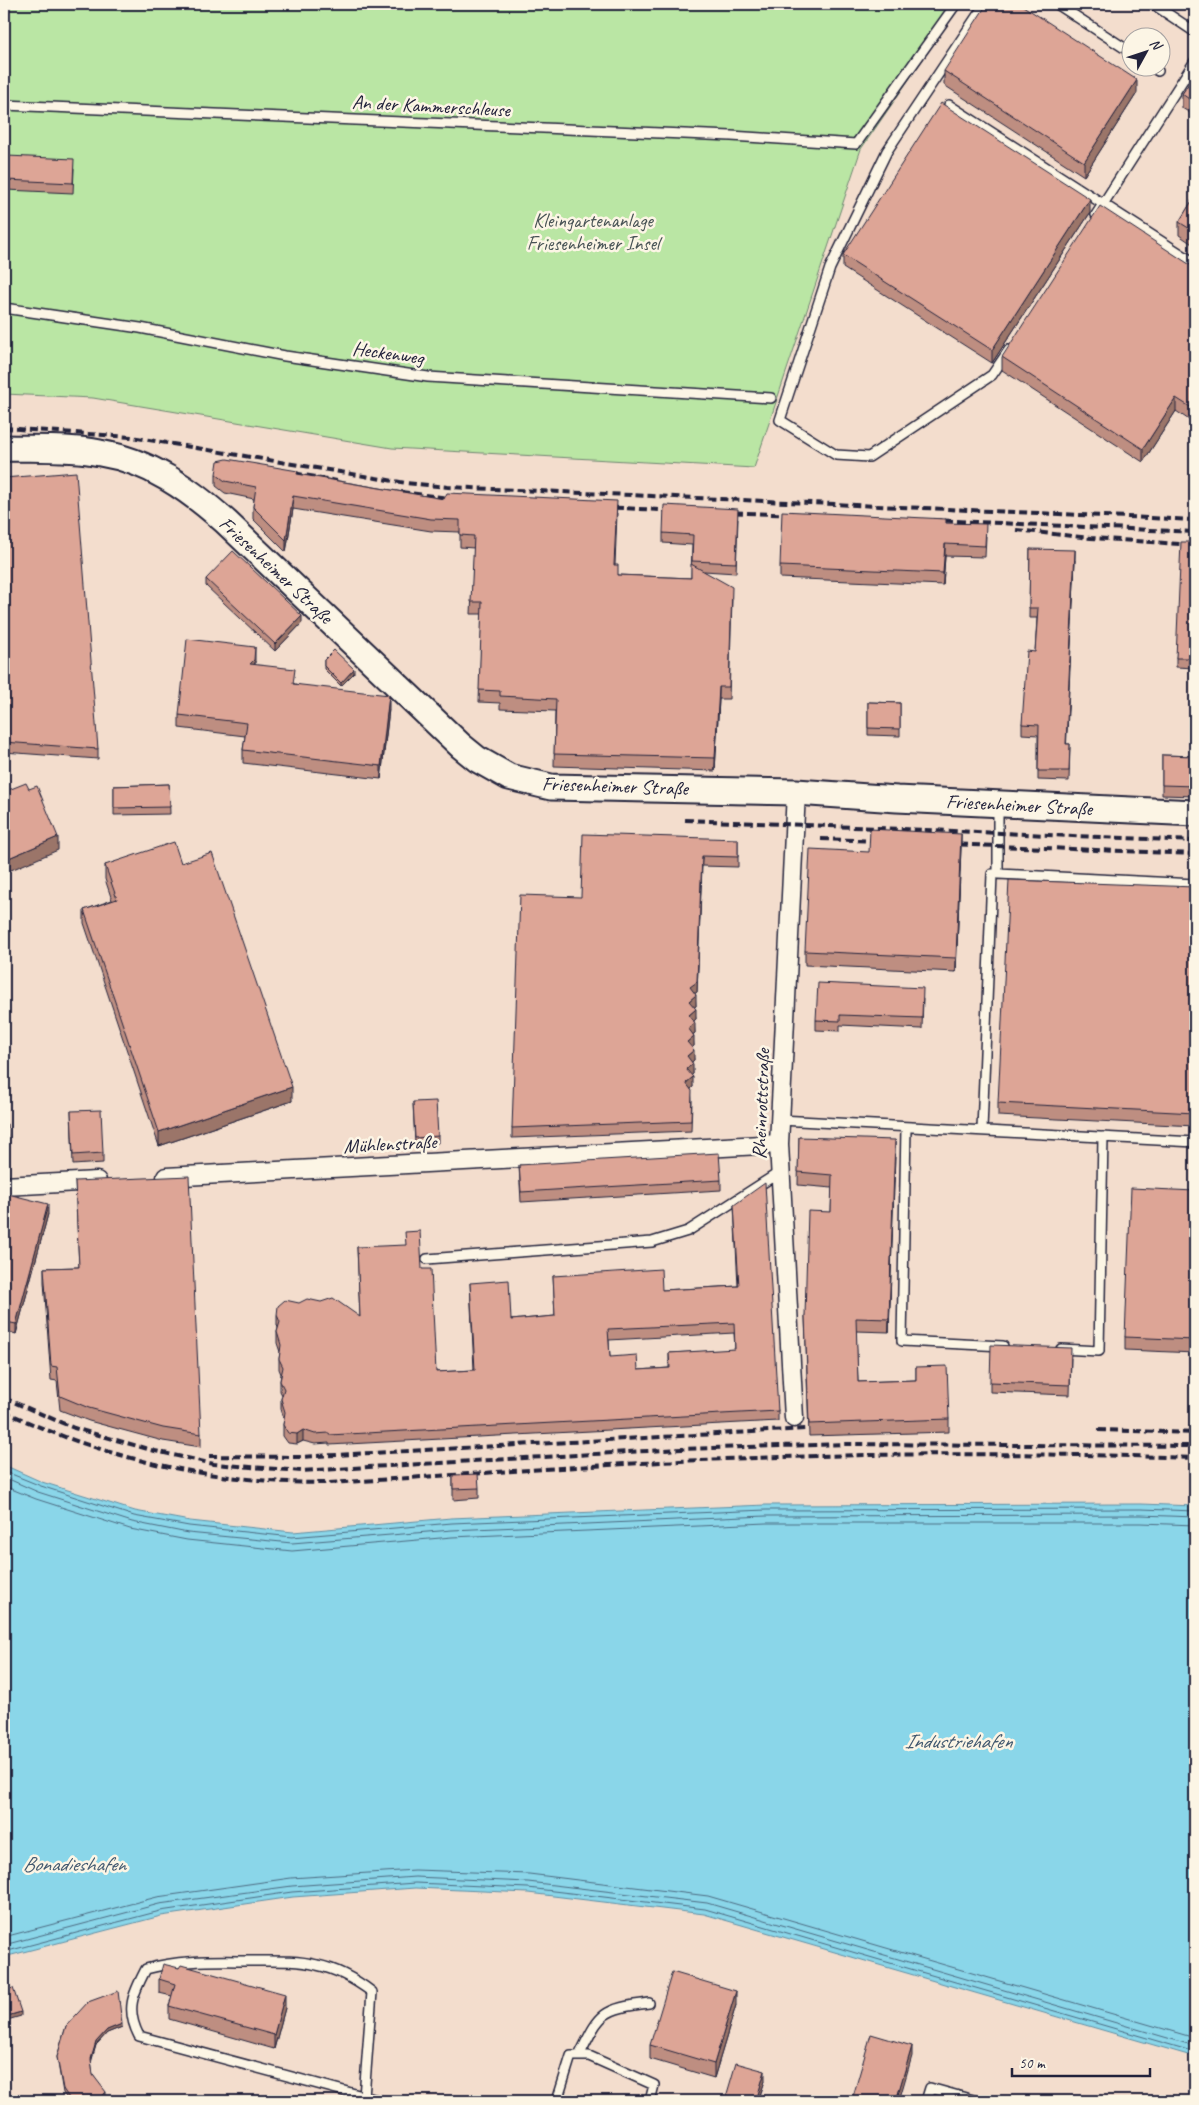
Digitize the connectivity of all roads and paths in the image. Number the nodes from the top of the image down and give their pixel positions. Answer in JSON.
{"nodes":[{"id":1,"x":956,"y":4,"type":"edge"},
{"id":2,"x":985,"y":4,"type":"edge"},
{"id":3,"x":1057,"y":4,"type":"edge"},
{"id":4,"x":1153,"y":4,"type":"edge"},
{"id":5,"x":1195,"y":32,"type":"edge"},
{"id":6,"x":1122,"y":46,"type":"edge"},
{"id":7,"x":1195,"y":60,"type":"edge"},
{"id":8,"x":4,"y":105,"type":"edge"},
{"id":9,"x":949,"y":105,"type":"dead end"},
{"id":10,"x":1103,"y":204,"type":"junction"},
{"id":11,"x":1093,"y":220,"type":"edge"},
{"id":12,"x":1195,"y":263,"type":"edge"},
{"id":13,"x":4,"y":308,"type":"edge"},
{"id":14,"x":1014,"y":343,"type":"edge"},
{"id":15,"x":772,"y":398,"type":"dead end"},
{"id":16,"x":4,"y":448,"type":"edge"},
{"id":17,"x":796,"y":792,"type":"junction"},
{"id":18,"x":998,"y":804,"type":"junction"},
{"id":19,"x":1195,"y":813,"type":"edge"},
{"id":20,"x":998,"y":874,"type":"junction"},
{"id":21,"x":1195,"y":884,"type":"edge"},
{"id":22,"x":780,"y":1120,"type":"junction"},
{"id":23,"x":906,"y":1128,"type":"junction"},
{"id":24,"x":982,"y":1130,"type":"junction"},
{"id":25,"x":1103,"y":1137,"type":"junction"},
{"id":26,"x":1195,"y":1142,"type":"edge"},
{"id":27,"x":779,"y":1144,"type":"junction"},
{"id":28,"x":781,"y":1172,"type":"junction"},
{"id":29,"x":150,"y":1178,"type":"edge"},
{"id":30,"x":111,"y":1180,"type":"edge"},
{"id":31,"x":4,"y":1186,"type":"edge"},
{"id":32,"x":427,"y":1259,"type":"dead end"},
{"id":33,"x":1010,"y":1346,"type":"edge"},
{"id":34,"x":1049,"y":1348,"type":"edge"},
{"id":35,"x":794,"y":1418,"type":"dead end"},
{"id":36,"x":649,"y":2003,"type":"dead end"},
{"id":37,"x":579,"y":2056,"type":"junction"},
{"id":38,"x":364,"y":2097,"type":"junction"},
{"id":39,"x":381,"y":2101,"type":"edge"},
{"id":40,"x":557,"y":2101,"type":"edge"},
{"id":41,"x":650,"y":2101,"type":"edge"},
{"id":42,"x":926,"y":2101,"type":"edge"},
{"id":43,"x":977,"y":2101,"type":"edge"}],
"edges":[{"from":1,"to":8,"type":"lane","name":"An der Kammerschleuse"},
{"from":2,"to":14,"type":"lane"},
{"from":3,"to":6,"type":"lane"},
{"from":4,"to":5,"type":"lane"},
{"from":7,"to":10,"type":"lane"},
{"from":9,"to":10,"type":"lane"},
{"from":10,"to":11,"type":"lane"},
{"from":10,"to":12,"type":"lane"},
{"from":13,"to":15,"type":"lane","name":"Heckenweg"},
{"from":16,"to":17,"type":"street","name":"Friesenheimer Straße"},
{"from":17,"to":18,"type":"street","name":"Friesenheimer Straße"},
{"from":17,"to":22,"type":"street","name":"Rheinrottstraße"},
{"from":18,"to":19,"type":"street","name":"Friesenheimer Straße"},
{"from":18,"to":20,"type":"lane"},
{"from":20,"to":21,"type":"lane"},
{"from":20,"to":24,"type":"lane"},
{"from":22,"to":23,"type":"lane"},
{"from":22,"to":27,"type":"street","name":"Rheinrottstraße"},
{"from":23,"to":24,"type":"lane"},
{"from":23,"to":33,"type":"lane"},
{"from":24,"to":25,"type":"lane"},
{"from":25,"to":26,"type":"lane"},
{"from":25,"to":34,"type":"lane"},
{"from":27,"to":28,"type":"street","name":"Rheinrottstraße"},
{"from":27,"to":29,"type":"street","name":"Mühlenstraße"},
{"from":28,"to":32,"type":"lane"},
{"from":28,"to":35,"type":"street","name":"Rheinrottstraße"},
{"from":30,"to":31,"type":"street"},
{"from":36,"to":37,"type":"lane"},
{"from":37,"to":40,"type":"lane"},
{"from":37,"to":41,"type":"lane"},
{"from":38,"to":38,"type":"lane"},
{"from":38,"to":39,"type":"lane"},
{"from":42,"to":43,"type":"lane"}]}
